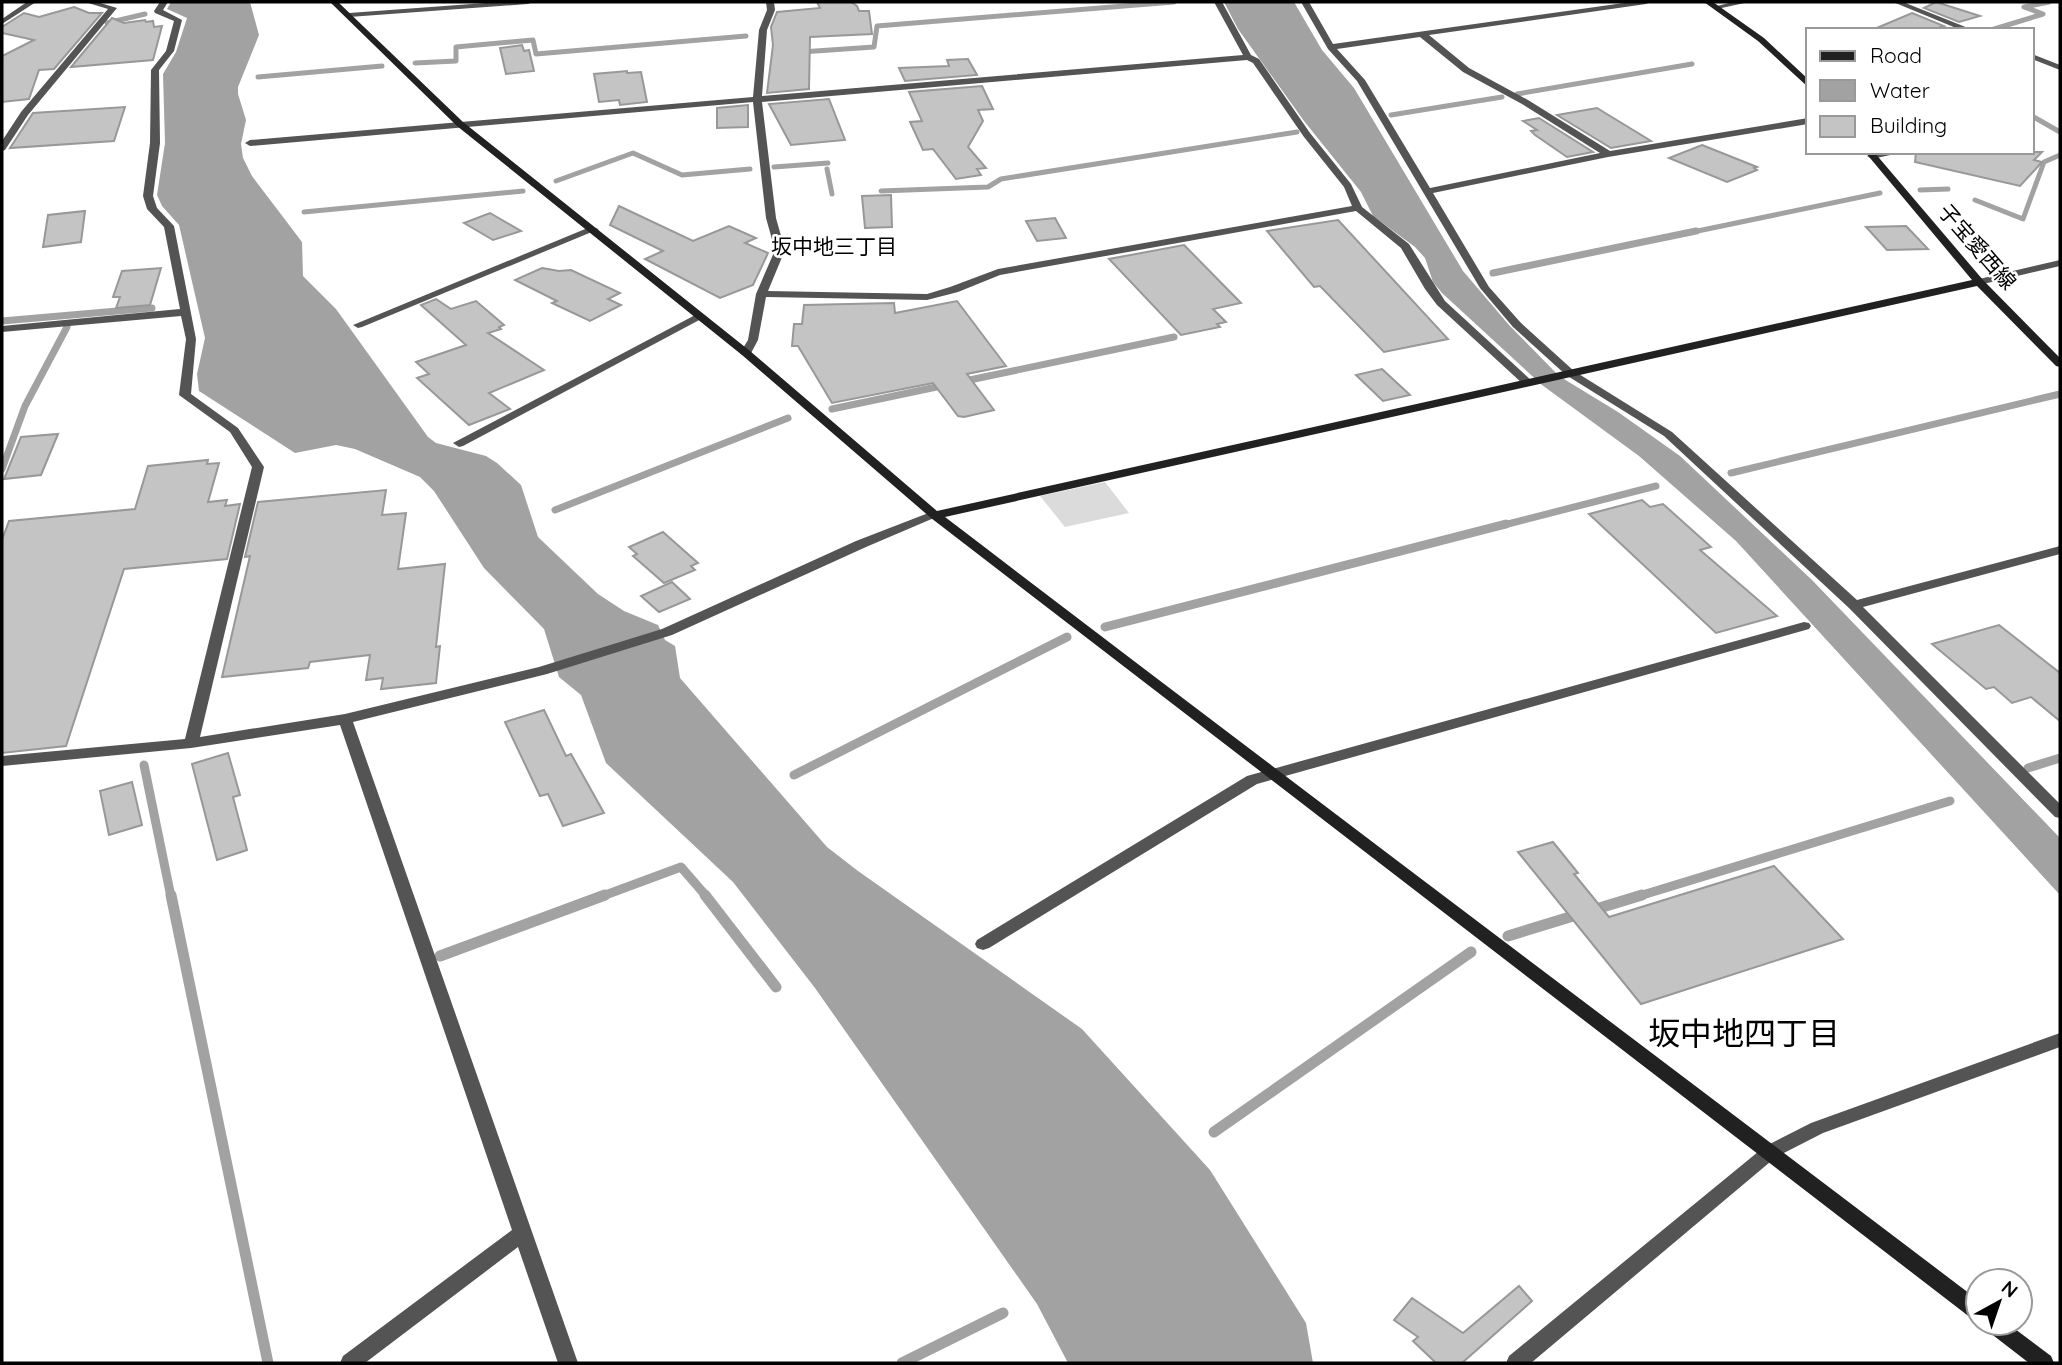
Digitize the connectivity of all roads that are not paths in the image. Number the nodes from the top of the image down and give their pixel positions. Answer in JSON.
{"nodes":[{"id":1,"x":32,"y":2,"type":"edge"},
{"id":2,"x":89,"y":2,"type":"edge"},
{"id":3,"x":125,"y":2,"type":"edge"},
{"id":4,"x":164,"y":2,"type":"edge"},
{"id":5,"x":334,"y":2,"type":"edge"},
{"id":6,"x":528,"y":2,"type":"edge"},
{"id":7,"x":770,"y":2,"type":"edge"},
{"id":8,"x":1218,"y":2,"type":"edge"},
{"id":9,"x":1305,"y":2,"type":"edge"},
{"id":10,"x":1646,"y":2,"type":"edge"},
{"id":11,"x":1708,"y":2,"type":"edge"},
{"id":12,"x":1745,"y":2,"type":"edge"},
{"id":13,"x":1897,"y":2,"type":"edge"},
{"id":14,"x":1717,"y":7,"type":"junction"},
{"id":15,"x":113,"y":8,"type":"junction"},
{"id":16,"x":349,"y":15,"type":"junction"},
{"id":17,"x":2,"y":22,"type":"edge"},
{"id":18,"x":1957,"y":25,"type":"junction"},
{"id":19,"x":1950,"y":28,"type":"edge"},
{"id":20,"x":1964,"y":28,"type":"edge"},
{"id":21,"x":1423,"y":35,"type":"junction"},
{"id":22,"x":1331,"y":47,"type":"junction"},
{"id":23,"x":1248,"y":57,"type":"junction"},
{"id":24,"x":2034,"y":57,"type":"edge"},
{"id":25,"x":2060,"y":68,"type":"edge"},
{"id":26,"x":1804,"y":74,"type":"edge"},
{"id":27,"x":757,"y":98,"type":"junction"},
{"id":28,"x":1806,"y":121,"type":"edge"},
{"id":29,"x":461,"y":125,"type":"junction"},
{"id":30,"x":250,"y":144,"type":"dead end"},
{"id":31,"x":2,"y":148,"type":"edge"},
{"id":32,"x":1608,"y":154,"type":"junction"},
{"id":33,"x":1870,"y":154,"type":"edge"},
{"id":34,"x":1427,"y":191,"type":"junction"},
{"id":35,"x":1359,"y":208,"type":"junction"},
{"id":36,"x":594,"y":229,"type":"junction"},
{"id":37,"x":2060,"y":263,"type":"edge"},
{"id":38,"x":1979,"y":282,"type":"junction"},
{"id":39,"x":761,"y":295,"type":"junction"},
{"id":40,"x":185,"y":313,"type":"junction"},
{"id":41,"x":699,"y":316,"type":"junction"},
{"id":42,"x":358,"y":325,"type":"dead end"},
{"id":43,"x":2,"y":328,"type":"edge"},
{"id":44,"x":746,"y":353,"type":"junction"},
{"id":45,"x":2060,"y":364,"type":"edge"},
{"id":46,"x":1567,"y":374,"type":"junction"},
{"id":47,"x":1527,"y":382,"type":"junction"},
{"id":48,"x":459,"y":443,"type":"dead end"},
{"id":49,"x":935,"y":514,"type":"junction"},
{"id":50,"x":2060,"y":550,"type":"edge"},
{"id":51,"x":1854,"y":605,"type":"junction"},
{"id":52,"x":1804,"y":626,"type":"dead end"},
{"id":53,"x":345,"y":719,"type":"junction"},
{"id":54,"x":191,"y":743,"type":"junction"},
{"id":55,"x":2,"y":761,"type":"edge"},
{"id":56,"x":1270,"y":774,"type":"junction"},
{"id":57,"x":2060,"y":813,"type":"edge"},
{"id":58,"x":983,"y":944,"type":"dead end"},
{"id":59,"x":2060,"y":1040,"type":"edge"},
{"id":60,"x":1770,"y":1152,"type":"junction"},
{"id":61,"x":524,"y":1232,"type":"junction"},
{"id":62,"x":1964,"y":1301,"type":"edge"},
{"id":63,"x":2010,"y":1337,"type":"edge"},
{"id":64,"x":350,"y":1363,"type":"edge"},
{"id":65,"x":568,"y":1363,"type":"edge"},
{"id":66,"x":1516,"y":1363,"type":"edge"},
{"id":67,"x":2044,"y":1363,"type":"edge"}],
"edges":[{"from":1,"to":17,"type":"street"},
{"from":2,"to":15,"type":"street"},
{"from":3,"to":15,"type":"street"},
{"from":4,"to":40,"type":"street"},
{"from":5,"to":16,"type":"street"},
{"from":6,"to":16,"type":"street"},
{"from":7,"to":27,"type":"street"},
{"from":8,"to":23,"type":"street"},
{"from":9,"to":22,"type":"street"},
{"from":10,"to":21,"type":"street"},
{"from":11,"to":14,"type":"street"},
{"from":12,"to":14,"type":"street"},
{"from":13,"to":18,"type":"street"},
{"from":14,"to":26,"type":"street"},
{"from":15,"to":31,"type":"street"},
{"from":16,"to":29,"type":"street"},
{"from":18,"to":19,"type":"street"},
{"from":18,"to":20,"type":"street"},
{"from":21,"to":22,"type":"street"},
{"from":21,"to":32,"type":"street"},
{"from":22,"to":34,"type":"street"},
{"from":23,"to":27,"type":"street"},
{"from":23,"to":35,"type":"street"},
{"from":24,"to":25,"type":"street"},
{"from":27,"to":29,"type":"street"},
{"from":27,"to":39,"type":"street"},
{"from":28,"to":32,"type":"street"},
{"from":29,"to":30,"type":"street"},
{"from":29,"to":36,"type":"street"},
{"from":32,"to":34,"type":"street"},
{"from":33,"to":38,"type":"street","name":"子宝愛西線"},
{"from":34,"to":46,"type":"street"},
{"from":35,"to":39,"type":"street"},
{"from":35,"to":47,"type":"street"},
{"from":36,"to":41,"type":"street"},
{"from":36,"to":42,"type":"street"},
{"from":37,"to":38,"type":"street"},
{"from":38,"to":45,"type":"street","name":"子宝愛西線"},
{"from":38,"to":46,"type":"street"},
{"from":39,"to":44,"type":"street"},
{"from":40,"to":43,"type":"street"},
{"from":40,"to":54,"type":"street"},
{"from":41,"to":44,"type":"street"},
{"from":41,"to":48,"type":"street"},
{"from":44,"to":49,"type":"street"},
{"from":46,"to":47,"type":"street"},
{"from":46,"to":51,"type":"street"},
{"from":47,"to":49,"type":"street"},
{"from":49,"to":53,"type":"street"},
{"from":49,"to":56,"type":"street"},
{"from":50,"to":51,"type":"street"},
{"from":51,"to":57,"type":"street"},
{"from":52,"to":56,"type":"street"},
{"from":53,"to":54,"type":"street"},
{"from":53,"to":61,"type":"street"},
{"from":54,"to":55,"type":"street"},
{"from":56,"to":58,"type":"street"},
{"from":56,"to":60,"type":"street"},
{"from":59,"to":60,"type":"street"},
{"from":60,"to":62,"type":"street"},
{"from":60,"to":66,"type":"street"},
{"from":61,"to":64,"type":"street"},
{"from":61,"to":65,"type":"street"},
{"from":63,"to":67,"type":"street"}]}
